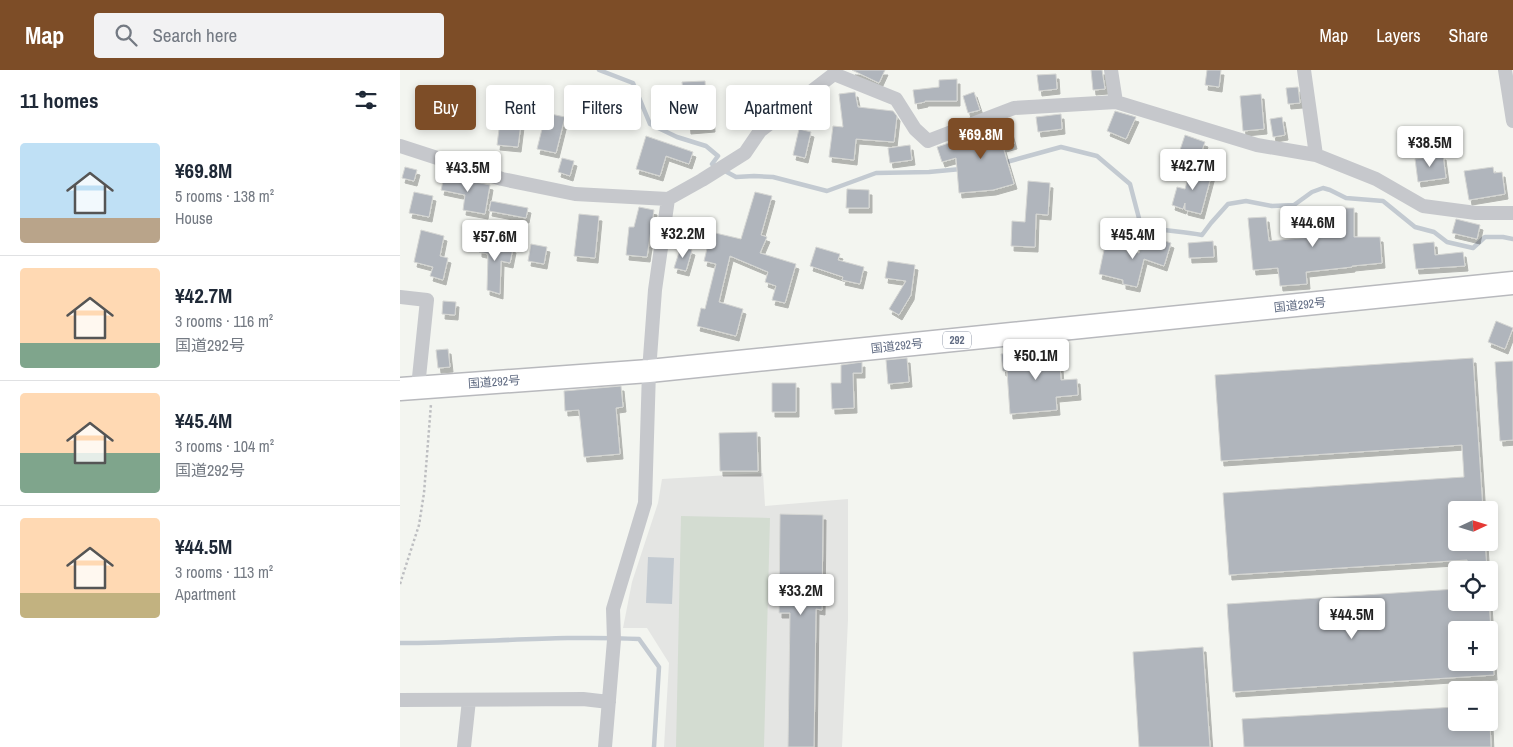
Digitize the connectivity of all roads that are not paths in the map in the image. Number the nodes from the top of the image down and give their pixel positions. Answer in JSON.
{"nodes":[{"id":1,"x":1111,"y":70,"type":"edge"},
{"id":2,"x":1304,"y":70,"type":"edge"},
{"id":3,"x":1506,"y":70,"type":"edge"},
{"id":4,"x":835,"y":72,"type":"edge"},
{"id":5,"x":1116,"y":102,"type":"junction"},
{"id":6,"x":1513,"y":121,"type":"edge"},
{"id":7,"x":400,"y":146,"type":"edge"},
{"id":8,"x":1316,"y":155,"type":"junction"},
{"id":9,"x":668,"y":199,"type":"junction"},
{"id":10,"x":1513,"y":213,"type":"edge"},
{"id":11,"x":1513,"y":283,"type":"edge"},
{"id":12,"x":400,"y":298,"type":"edge"},
{"id":13,"x":649,"y":371,"type":"junction"},
{"id":14,"x":416,"y":393,"type":"edge"},
{"id":15,"x":400,"y":700,"type":"edge"},
{"id":16,"x":469,"y":700,"type":"junction"},
{"id":17,"x":609,"y":702,"type":"junction"},
{"id":18,"x":464,"y":747,"type":"edge"},
{"id":19,"x":605,"y":747,"type":"edge"}],
"edges":[{"from":1,"to":5,"type":"street"},
{"from":2,"to":8,"type":"street"},
{"from":3,"to":6,"type":"street"},
{"from":4,"to":5,"type":"street"},
{"from":4,"to":9,"type":"street"},
{"from":5,"to":8,"type":"street"},
{"from":7,"to":9,"type":"street"},
{"from":8,"to":10,"type":"street"},
{"from":9,"to":13,"type":"street"},
{"from":11,"to":13,"type":"highway","name":"国道292号","number":"292"},
{"from":12,"to":14,"type":"street"},
{"from":13,"to":14,"type":"highway","name":"国道292号","number":"292"},
{"from":13,"to":17,"type":"street"},
{"from":15,"to":16,"type":"street"},
{"from":16,"to":17,"type":"street"},
{"from":16,"to":18,"type":"street"},
{"from":17,"to":19,"type":"street"}]}
